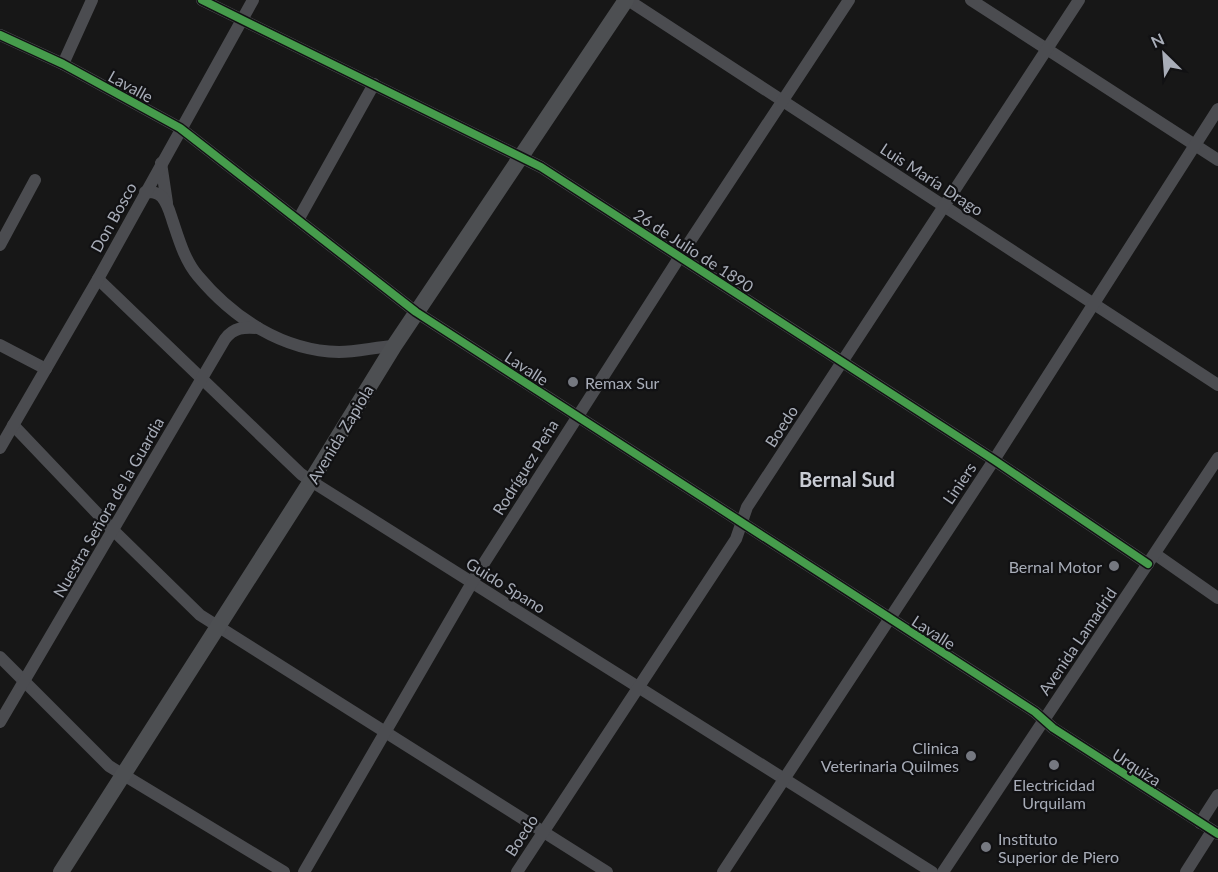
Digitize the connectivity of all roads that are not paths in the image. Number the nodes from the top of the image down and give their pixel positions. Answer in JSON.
{"nodes":[{"id":1,"x":92,"y":0,"type":"edge"},
{"id":2,"x":202,"y":0,"type":"edge"},
{"id":3,"x":253,"y":0,"type":"edge"},
{"id":4,"x":627,"y":0,"type":"edge"},
{"id":5,"x":849,"y":0,"type":"edge"},
{"id":6,"x":970,"y":0,"type":"edge"},
{"id":7,"x":1079,"y":0,"type":"edge"},
{"id":8,"x":242,"y":20,"type":"junction"},
{"id":9,"x":0,"y":35,"type":"edge"},
{"id":10,"x":1047,"y":49,"type":"junction"},
{"id":11,"x":63,"y":64,"type":"junction"},
{"id":12,"x":374,"y":84,"type":"junction"},
{"id":13,"x":782,"y":102,"type":"junction"},
{"id":14,"x":1218,"y":109,"type":"edge"},
{"id":15,"x":180,"y":129,"type":"junction"},
{"id":16,"x":1194,"y":146,"type":"junction"},
{"id":17,"x":520,"y":156,"type":"junction"},
{"id":18,"x":1218,"y":160,"type":"edge"},
{"id":19,"x":161,"y":163,"type":"junction"},
{"id":20,"x":35,"y":180,"type":"dead end"},
{"id":21,"x":145,"y":192,"type":"junction"},
{"id":22,"x":167,"y":205,"type":"junction"},
{"id":23,"x":945,"y":207,"type":"junction"},
{"id":24,"x":298,"y":220,"type":"junction"},
{"id":25,"x":0,"y":245,"type":"edge"},
{"id":26,"x":680,"y":258,"type":"junction"},
{"id":27,"x":98,"y":279,"type":"junction"},
{"id":28,"x":1094,"y":304,"type":"junction"},
{"id":29,"x":416,"y":312,"type":"junction"},
{"id":30,"x":258,"y":328,"type":"junction"},
{"id":31,"x":0,"y":345,"type":"edge"},
{"id":32,"x":394,"y":346,"type":"junction"},
{"id":33,"x":842,"y":362,"type":"junction"},
{"id":34,"x":46,"y":369,"type":"junction"},
{"id":35,"x":201,"y":378,"type":"junction"},
{"id":36,"x":1218,"y":385,"type":"edge"},
{"id":37,"x":577,"y":416,"type":"junction"},
{"id":38,"x":13,"y":426,"type":"junction"},
{"id":39,"x":0,"y":448,"type":"edge"},
{"id":40,"x":1218,"y":458,"type":"edge"},
{"id":41,"x":994,"y":460,"type":"junction"},
{"id":42,"x":311,"y":482,"type":"junction"},
{"id":43,"x":742,"y":524,"type":"junction"},
{"id":44,"x":114,"y":531,"type":"junction"},
{"id":45,"x":1152,"y":559,"type":"junction"},
{"id":46,"x":472,"y":583,"type":"junction"},
{"id":47,"x":1218,"y":598,"type":"edge"},
{"id":48,"x":888,"y":619,"type":"junction"},
{"id":49,"x":224,"y":632,"type":"junction"},
{"id":50,"x":0,"y":657,"type":"edge"},
{"id":51,"x":25,"y":682,"type":"junction"},
{"id":52,"x":638,"y":688,"type":"junction"},
{"id":53,"x":1043,"y":720,"type":"junction"},
{"id":54,"x":0,"y":722,"type":"edge"},
{"id":55,"x":386,"y":731,"type":"junction"},
{"id":56,"x":124,"y":776,"type":"junction"},
{"id":57,"x":784,"y":780,"type":"junction"},
{"id":58,"x":1218,"y":795,"type":"edge"},
{"id":59,"x":1200,"y":823,"type":"junction"},
{"id":60,"x":543,"y":832,"type":"junction"},
{"id":61,"x":1215,"y":832,"type":"edge"},
{"id":62,"x":61,"y":872,"type":"edge"},
{"id":63,"x":284,"y":872,"type":"edge"},
{"id":64,"x":304,"y":872,"type":"edge"},
{"id":65,"x":517,"y":872,"type":"edge"},
{"id":66,"x":607,"y":872,"type":"edge"},
{"id":67,"x":723,"y":872,"type":"edge"},
{"id":68,"x":932,"y":872,"type":"edge"},
{"id":69,"x":943,"y":872,"type":"edge"},
{"id":70,"x":1186,"y":872,"type":"edge"}],
"edges":[{"from":1,"to":11,"type":"street"},
{"from":2,"to":8,"type":"street","name":"26 de Julio de 1890"},
{"from":3,"to":8,"type":"street","name":"Don Bosco"},
{"from":4,"to":13,"type":"street","name":"Luis María Drago"},
{"from":4,"to":17,"type":"main road","name":"Avenida Zapiola"},
{"from":5,"to":13,"type":"street","name":"Rodríguez Peña"},
{"from":6,"to":10,"type":"street"},
{"from":7,"to":10,"type":"street","name":"Boedo"},
{"from":8,"to":12,"type":"street","name":"26 de Julio de 1890"},
{"from":8,"to":15,"type":"street","name":"Don Bosco"},
{"from":9,"to":11,"type":"street","name":"Lavalle"},
{"from":10,"to":16,"type":"street"},
{"from":10,"to":23,"type":"street","name":"Boedo"},
{"from":11,"to":15,"type":"street","name":"Lavalle"},
{"from":12,"to":17,"type":"street","name":"26 de Julio de 1890"},
{"from":12,"to":24,"type":"street"},
{"from":13,"to":23,"type":"street","name":"Luis María Drago"},
{"from":13,"to":26,"type":"street","name":"Rodríguez Peña"},
{"from":14,"to":16,"type":"street","name":"Liniers"},
{"from":15,"to":19,"type":"street","name":"Don Bosco"},
{"from":15,"to":24,"type":"street","name":"Lavalle"},
{"from":16,"to":18,"type":"street"},
{"from":16,"to":28,"type":"street","name":"Liniers"},
{"from":17,"to":26,"type":"street","name":"26 de Julio de 1890"},
{"from":17,"to":29,"type":"main road","name":"Avenida Zapiola"},
{"from":19,"to":21,"type":"street","name":"Don Bosco"},
{"from":19,"to":22,"type":"street"},
{"from":20,"to":25,"type":"street"},
{"from":21,"to":22,"type":"street"},
{"from":21,"to":27,"type":"street","name":"Don Bosco"},
{"from":22,"to":30,"type":"street"},
{"from":23,"to":28,"type":"street","name":"Luis María Drago"},
{"from":23,"to":33,"type":"street","name":"Boedo"},
{"from":24,"to":29,"type":"street","name":"Lavalle"},
{"from":26,"to":33,"type":"street","name":"26 de Julio de 1890"},
{"from":26,"to":37,"type":"street","name":"Rodríguez Peña"},
{"from":27,"to":34,"type":"street","name":"Don Bosco"},
{"from":27,"to":35,"type":"street","name":"Guido Spano"},
{"from":28,"to":36,"type":"street","name":"Luis María Drago"},
{"from":28,"to":41,"type":"street","name":"Liniers"},
{"from":29,"to":32,"type":"main road","name":"Avenida Zapiola"},
{"from":29,"to":37,"type":"street","name":"Lavalle"},
{"from":30,"to":32,"type":"street"},
{"from":30,"to":35,"type":"street","name":"Nuestra Señora de la Guardia"},
{"from":31,"to":34,"type":"street"},
{"from":32,"to":42,"type":"main road","name":"Avenida Zapiola"},
{"from":33,"to":41,"type":"street","name":"26 de Julio de 1890"},
{"from":33,"to":43,"type":"street","name":"Boedo"},
{"from":34,"to":38,"type":"street","name":"Don Bosco"},
{"from":35,"to":42,"type":"street","name":"Guido Spano"},
{"from":35,"to":44,"type":"street","name":"Nuestra Señora de la Guardia"},
{"from":37,"to":43,"type":"street","name":"Lavalle"},
{"from":37,"to":46,"type":"street","name":"Rodríguez Peña"},
{"from":38,"to":39,"type":"street","name":"Don Bosco"},
{"from":38,"to":44,"type":"street"},
{"from":40,"to":45,"type":"street","name":"Avenida Lamadrid"},
{"from":41,"to":45,"type":"street","name":"26 de Julio de 1890"},
{"from":41,"to":48,"type":"street","name":"Liniers"},
{"from":42,"to":46,"type":"street","name":"Guido Spano"},
{"from":42,"to":49,"type":"main road","name":"Avenida Zapiola"},
{"from":43,"to":48,"type":"street","name":"Lavalle"},
{"from":43,"to":52,"type":"street","name":"Boedo"},
{"from":44,"to":49,"type":"street"},
{"from":44,"to":51,"type":"street","name":"Nuestra Señora de la Guardia"},
{"from":45,"to":47,"type":"street","name":"26 de Julio de 1890"},
{"from":45,"to":53,"type":"street","name":"Avenida Lamadrid"},
{"from":46,"to":52,"type":"street","name":"Guido Spano"},
{"from":46,"to":55,"type":"street","name":"Rodríguez Peña"},
{"from":48,"to":53,"type":"street","name":"Lavalle"},
{"from":48,"to":57,"type":"street","name":"Liniers"},
{"from":49,"to":55,"type":"street"},
{"from":49,"to":56,"type":"main road","name":"Avenida Zapiola"},
{"from":50,"to":51,"type":"street"},
{"from":51,"to":54,"type":"street","name":"Nuestra Señora de la Guardia"},
{"from":51,"to":56,"type":"street"},
{"from":52,"to":57,"type":"street","name":"Guido Spano"},
{"from":52,"to":60,"type":"street","name":"Boedo"},
{"from":53,"to":59,"type":"street","name":"Urquiza"},
{"from":53,"to":69,"type":"street","name":"Avenida Lamadrid"},
{"from":55,"to":60,"type":"street"},
{"from":55,"to":64,"type":"street","name":"Rodríguez Peña"},
{"from":56,"to":62,"type":"main road","name":"Avenida Zapiola"},
{"from":56,"to":63,"type":"street"},
{"from":57,"to":67,"type":"street","name":"Liniers"},
{"from":57,"to":68,"type":"street","name":"Guido Spano"},
{"from":58,"to":59,"type":"street"},
{"from":59,"to":61,"type":"street","name":"Urquiza"},
{"from":60,"to":65,"type":"street","name":"Boedo"},
{"from":60,"to":66,"type":"street"},
{"from":61,"to":70,"type":"street"}]}
